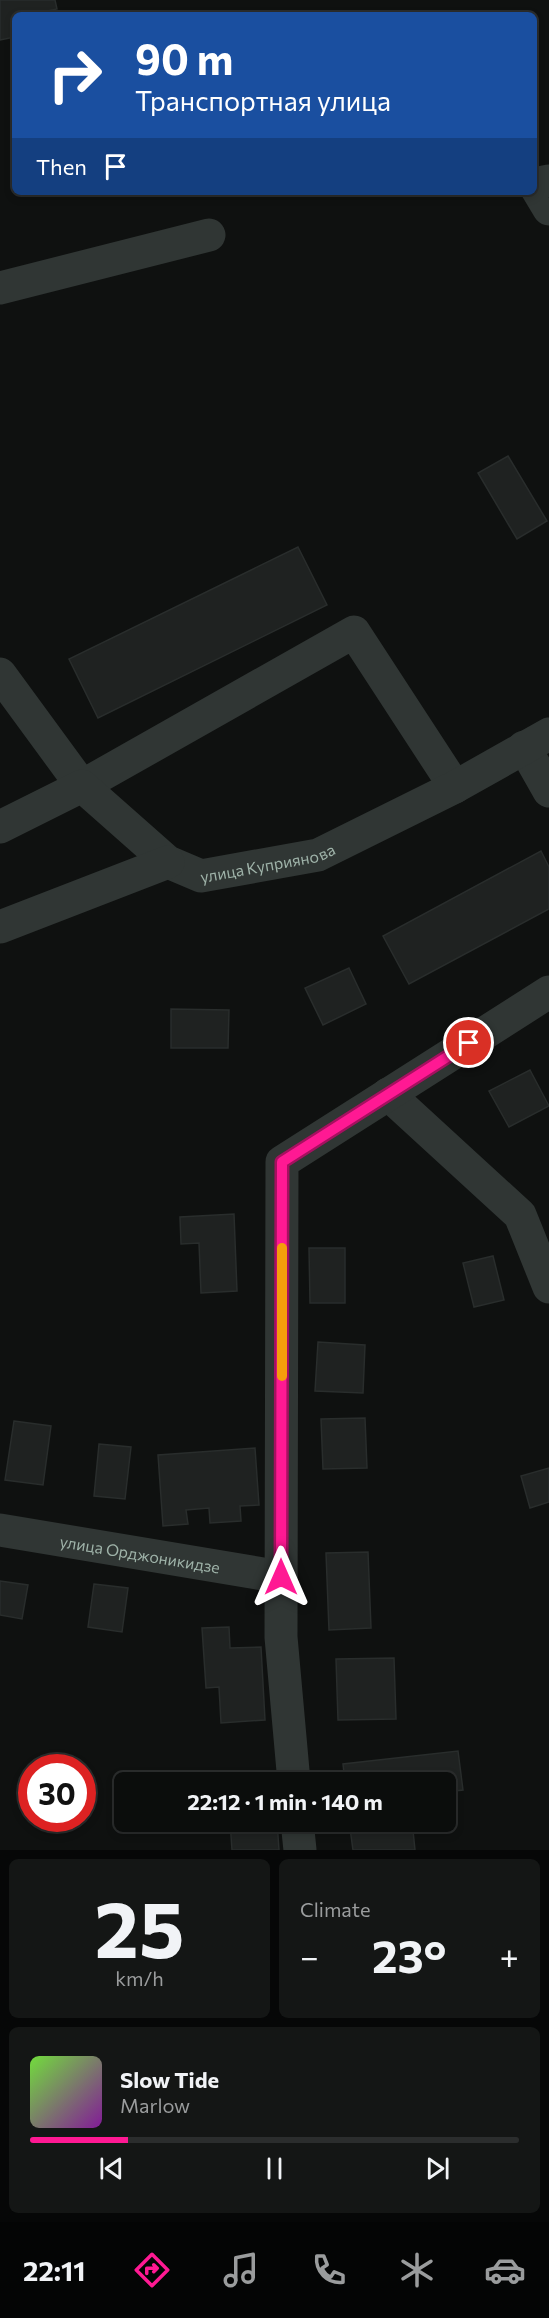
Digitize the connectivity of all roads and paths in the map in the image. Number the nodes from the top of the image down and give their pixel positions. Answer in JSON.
{"nodes":[{"id":1,"x":537,"y":189,"type":"edge"},
{"id":2,"x":549,"y":209,"type":"edge"},
{"id":3,"x":209,"y":235,"type":"dead end"},
{"id":4,"x":0,"y":288,"type":"edge"},
{"id":5,"x":0,"y":674,"type":"edge"},
{"id":6,"x":536,"y":741,"type":"edge"},
{"id":7,"x":82,"y":786,"type":"junction"},
{"id":8,"x":455,"y":787,"type":"junction"},
{"id":9,"x":549,"y":791,"type":"edge"},
{"id":10,"x":0,"y":827,"type":"edge"},
{"id":11,"x":168,"y":862,"type":"junction"},
{"id":12,"x":0,"y":927,"type":"edge"},
{"id":13,"x":549,"y":992,"type":"edge"},
{"id":14,"x":388,"y":1094,"type":"junction"},
{"id":15,"x":549,"y":1287,"type":"edge"},
{"id":16,"x":0,"y":1530,"type":"edge"},
{"id":17,"x":281,"y":1577,"type":"junction"},
{"id":18,"x":293,"y":1772,"type":"edge"},
{"id":19,"x":298,"y":1832,"type":"edge"},
{"id":20,"x":300,"y":1850,"type":"edge"}],
"edges":[{"from":1,"to":2,"type":"street"},
{"from":3,"to":4,"type":"street"},
{"from":5,"to":7,"type":"street","name":"улица Куприянова"},
{"from":6,"to":8,"type":"street","name":"улица Куприянова"},
{"from":6,"to":9,"type":"street"},
{"from":7,"to":8,"type":"street"},
{"from":7,"to":10,"type":"street"},
{"from":7,"to":11,"type":"street","name":"улица Куприянова"},
{"from":8,"to":11,"type":"street","name":"улица Куприянова"},
{"from":11,"to":12,"type":"street"},
{"from":13,"to":14,"type":"street"},
{"from":14,"to":15,"type":"street"},
{"from":14,"to":17,"type":"street"},
{"from":16,"to":17,"type":"street","name":"улица Орджоникидзе"},
{"from":17,"to":18,"type":"street"},
{"from":19,"to":20,"type":"street"}]}
